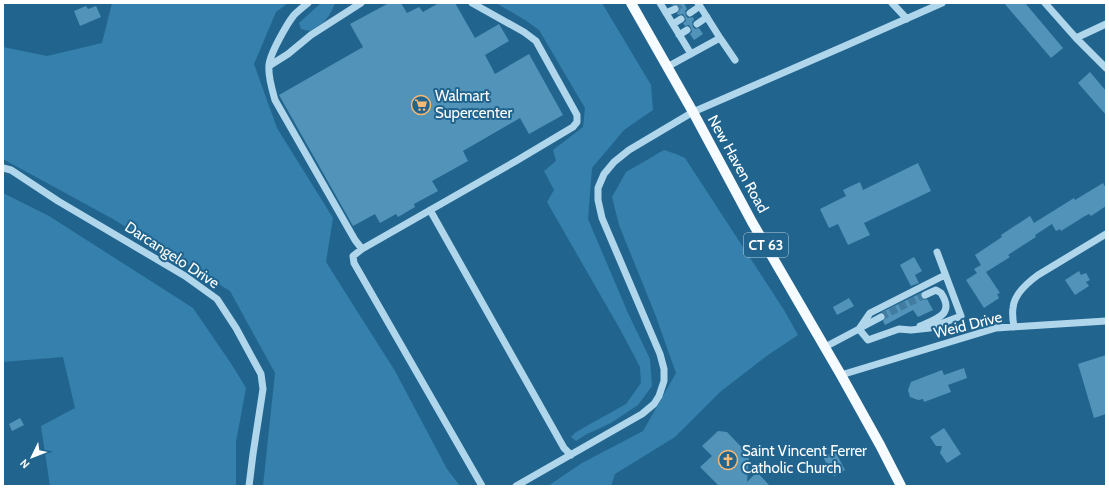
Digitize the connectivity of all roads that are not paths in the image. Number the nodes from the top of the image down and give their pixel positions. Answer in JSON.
{"nodes":[{"id":1,"x":308,"y":3,"type":"edge"},
{"id":2,"x":361,"y":3,"type":"edge"},
{"id":3,"x":472,"y":3,"type":"edge"},
{"id":4,"x":630,"y":3,"type":"edge"},
{"id":5,"x":660,"y":3,"type":"edge"},
{"id":6,"x":892,"y":3,"type":"edge"},
{"id":7,"x":942,"y":3,"type":"edge"},
{"id":8,"x":1046,"y":3,"type":"edge"},
{"id":9,"x":699,"y":5,"type":"edge"},
{"id":10,"x":674,"y":9,"type":"tunnel mouth"},
{"id":11,"x":690,"y":13,"type":"dead end"},
{"id":12,"x":666,"y":14,"type":"junction"},
{"id":13,"x":707,"y":17,"type":"junction"},
{"id":14,"x":681,"y":19,"type":"dead end"},
{"id":15,"x":907,"y":19,"type":"junction"},
{"id":16,"x":673,"y":24,"type":"junction"},
{"id":17,"x":696,"y":24,"type":"dead end"},
{"id":18,"x":1106,"y":24,"type":"edge"},
{"id":19,"x":687,"y":30,"type":"dead end"},
{"id":20,"x":679,"y":35,"type":"junction"},
{"id":21,"x":720,"y":38,"type":"junction"},
{"id":22,"x":1076,"y":38,"type":"junction"},
{"id":23,"x":691,"y":54,"type":"junction"},
{"id":24,"x":735,"y":60,"type":"dead end"},
{"id":25,"x":269,"y":66,"type":"junction"},
{"id":26,"x":667,"y":67,"type":"junction"},
{"id":27,"x":1106,"y":68,"type":"edge"},
{"id":28,"x":693,"y":112,"type":"junction"},
{"id":29,"x":3,"y":168,"type":"edge"},
{"id":30,"x":430,"y":210,"type":"junction"},
{"id":31,"x":1106,"y":234,"type":"edge"},
{"id":32,"x":362,"y":249,"type":"junction"},
{"id":33,"x":937,"y":252,"type":"dead end"},
{"id":34,"x":945,"y":275,"type":"junction"},
{"id":35,"x":925,"y":295,"type":"tunnel mouth"},
{"id":36,"x":881,"y":317,"type":"tunnel mouth"},
{"id":37,"x":1106,"y":321,"type":"edge"},
{"id":38,"x":1014,"y":327,"type":"junction"},
{"id":39,"x":859,"y":329,"type":"junction"},
{"id":40,"x":911,"y":330,"type":"junction"},
{"id":41,"x":825,"y":347,"type":"junction"},
{"id":42,"x":841,"y":375,"type":"junction"},
{"id":43,"x":571,"y":455,"type":"junction"},
{"id":44,"x":249,"y":486,"type":"edge"},
{"id":45,"x":482,"y":486,"type":"edge"},
{"id":46,"x":516,"y":486,"type":"edge"},
{"id":47,"x":901,"y":486,"type":"edge"}],
"edges":[{"from":1,"to":25,"type":"street"},
{"from":2,"to":25,"type":"street"},
{"from":3,"to":30,"type":"street"},
{"from":4,"to":26,"type":"main road","name":"New Haven Road","number":"CT 63"},
{"from":5,"to":12,"type":"street"},
{"from":6,"to":15,"type":"street"},
{"from":7,"to":15,"type":"street"},
{"from":8,"to":22,"type":"street"},
{"from":9,"to":11,"type":"street"},
{"from":9,"to":13,"type":"street"},
{"from":10,"to":12,"type":"street"},
{"from":12,"to":16,"type":"street"},
{"from":13,"to":17,"type":"street"},
{"from":13,"to":21,"type":"street"},
{"from":14,"to":16,"type":"street"},
{"from":15,"to":28,"type":"street"},
{"from":16,"to":20,"type":"street"},
{"from":18,"to":22,"type":"street"},
{"from":19,"to":20,"type":"street"},
{"from":20,"to":23,"type":"street"},
{"from":21,"to":23,"type":"street"},
{"from":21,"to":24,"type":"street"},
{"from":22,"to":27,"type":"street"},
{"from":23,"to":26,"type":"street"},
{"from":25,"to":32,"type":"street"},
{"from":26,"to":28,"type":"main road","name":"New Haven Road","number":"CT 63"},
{"from":28,"to":41,"type":"main road","name":"New Haven Road","number":"CT 63"},
{"from":28,"to":43,"type":"street"},
{"from":29,"to":44,"type":"street","name":"Darcangelo Drive"},
{"from":30,"to":32,"type":"street"},
{"from":30,"to":43,"type":"street"},
{"from":31,"to":38,"type":"street"},
{"from":32,"to":45,"type":"street"},
{"from":33,"to":34,"type":"street"},
{"from":34,"to":39,"type":"street"},
{"from":34,"to":40,"type":"street"},
{"from":35,"to":40,"type":"street"},
{"from":36,"to":39,"type":"street"},
{"from":37,"to":38,"type":"street","name":"Weid Drive"},
{"from":38,"to":42,"type":"street","name":"Weid Drive"},
{"from":39,"to":40,"type":"street"},
{"from":39,"to":41,"type":"street"},
{"from":41,"to":42,"type":"main road","name":"New Haven Road","number":"CT 63"},
{"from":42,"to":47,"type":"main road","name":"New Haven Road","number":"CT 63"},
{"from":43,"to":46,"type":"street"}]}
